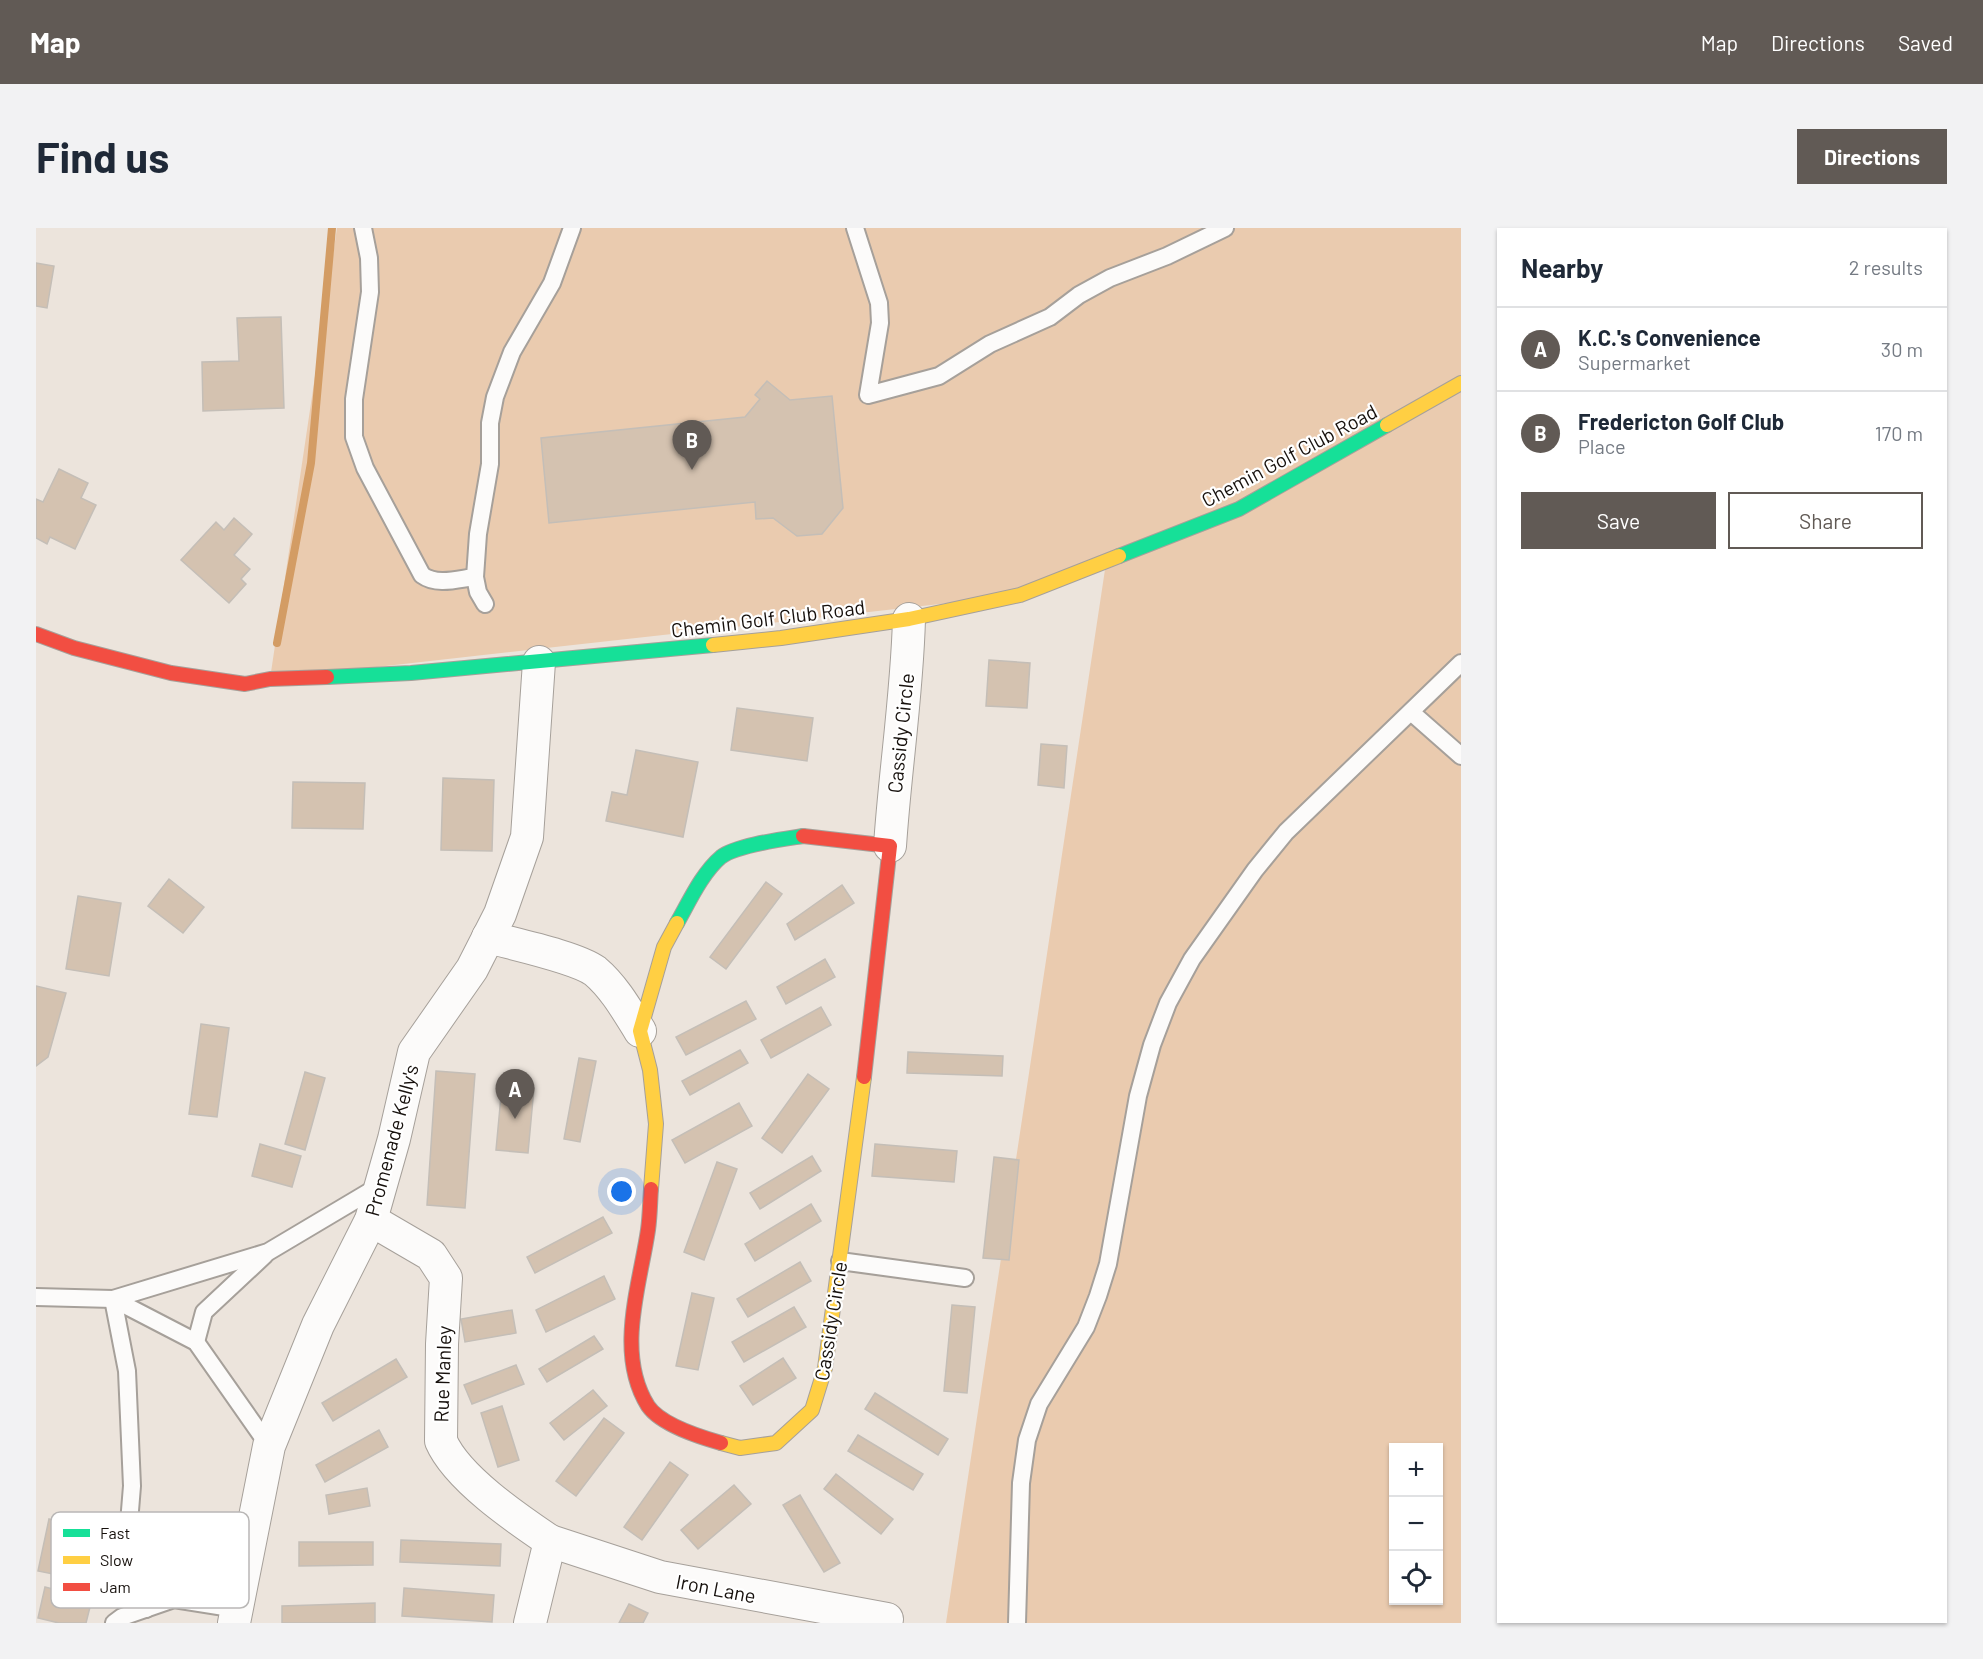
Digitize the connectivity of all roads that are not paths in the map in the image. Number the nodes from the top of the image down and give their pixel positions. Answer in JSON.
{"nodes":[{"id":1,"x":363,"y":228,"type":"edge"},
{"id":2,"x":572,"y":228,"type":"edge"},
{"id":3,"x":855,"y":228,"type":"edge"},
{"id":4,"x":1225,"y":228,"type":"edge"},
{"id":5,"x":1461,"y":383,"type":"edge"},
{"id":6,"x":475,"y":577,"type":"junction"},
{"id":7,"x":485,"y":604,"type":"dead end"},
{"id":8,"x":909,"y":619,"type":"junction"},
{"id":9,"x":36,"y":634,"type":"edge"},
{"id":10,"x":539,"y":662,"type":"junction"},
{"id":11,"x":1461,"y":663,"type":"edge"},
{"id":12,"x":1411,"y":712,"type":"junction"},
{"id":13,"x":1461,"y":756,"type":"edge"},
{"id":14,"x":890,"y":846,"type":"junction"},
{"id":15,"x":488,"y":937,"type":"junction"},
{"id":16,"x":640,"y":1031,"type":"junction"},
{"id":17,"x":381,"y":1185,"type":"junction"},
{"id":18,"x":371,"y":1220,"type":"junction"},
{"id":19,"x":267,"y":1252,"type":"junction"},
{"id":20,"x":840,"y":1261,"type":"junction"},
{"id":21,"x":965,"y":1278,"type":"dead end"},
{"id":22,"x":36,"y":1297,"type":"edge"},
{"id":23,"x":113,"y":1299,"type":"junction"},
{"id":24,"x":196,"y":1342,"type":"junction"},
{"id":25,"x":269,"y":1446,"type":"junction"},
{"id":26,"x":129,"y":1512,"type":"edge"},
{"id":27,"x":550,"y":1541,"type":"junction"},
{"id":28,"x":249,"y":1546,"type":"edge"},
{"id":29,"x":206,"y":1608,"type":"edge"},
{"id":30,"x":146,"y":1609,"type":"edge"},
{"id":31,"x":235,"y":1616,"type":"edge"},
{"id":32,"x":887,"y":1619,"type":"dead end"},
{"id":33,"x":114,"y":1623,"type":"edge"},
{"id":34,"x":530,"y":1623,"type":"edge"},
{"id":35,"x":1017,"y":1623,"type":"edge"}],
"edges":[{"from":1,"to":6,"type":"lane"},
{"from":2,"to":6,"type":"lane"},
{"from":3,"to":4,"type":"lane"},
{"from":5,"to":8,"type":"street","name":"Chemin Golf Club Road"},
{"from":6,"to":7,"type":"lane"},
{"from":8,"to":10,"type":"street","name":"Chemin Golf Club Road"},
{"from":8,"to":14,"type":"street","name":"Cassidy Circle"},
{"from":9,"to":10,"type":"street","name":"Chemin Golf Club Road"},
{"from":10,"to":15,"type":"street","name":"Promenade Kelly's"},
{"from":11,"to":12,"type":"lane"},
{"from":12,"to":13,"type":"lane"},
{"from":12,"to":35,"type":"lane"},
{"from":14,"to":16,"type":"street"},
{"from":14,"to":20,"type":"street","name":"Cassidy Circle"},
{"from":15,"to":16,"type":"street","name":"Cassidy Circle"},
{"from":15,"to":17,"type":"street","name":"Promenade Kelly's"},
{"from":16,"to":20,"type":"street","name":"Cassidy Circle"},
{"from":17,"to":18,"type":"street","name":"Promenade Kelly's"},
{"from":17,"to":19,"type":"lane"},
{"from":18,"to":25,"type":"street","name":"Promenade Kelly's"},
{"from":18,"to":27,"type":"street","name":"Rue Manley"},
{"from":19,"to":23,"type":"lane"},
{"from":19,"to":24,"type":"lane"},
{"from":20,"to":21,"type":"lane"},
{"from":22,"to":23,"type":"lane"},
{"from":23,"to":24,"type":"lane"},
{"from":23,"to":26,"type":"lane"},
{"from":24,"to":25,"type":"lane"},
{"from":25,"to":28,"type":"street","name":"Promenade Kelly's"},
{"from":27,"to":32,"type":"street","name":"Iron Lane"},
{"from":27,"to":34,"type":"street"},
{"from":29,"to":31,"type":"lane"},
{"from":30,"to":33,"type":"lane"}]}
